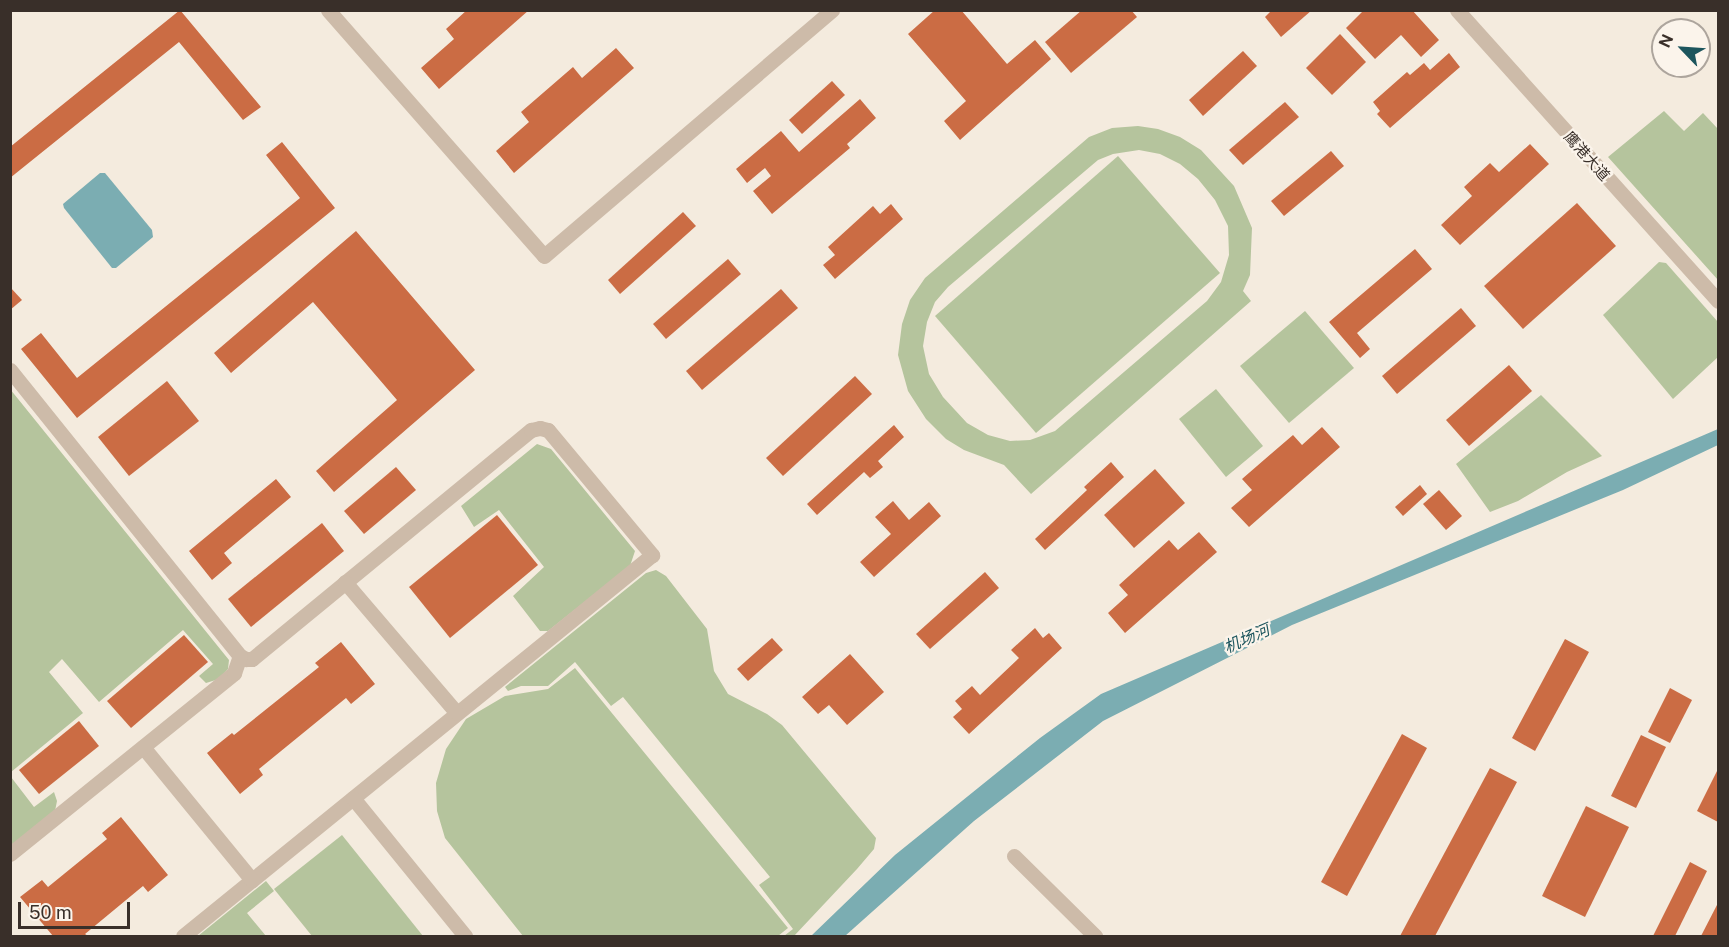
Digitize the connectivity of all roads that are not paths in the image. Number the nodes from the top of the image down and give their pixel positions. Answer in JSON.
{"nodes":[{"id":1,"x":328,"y":10,"type":"edge"},
{"id":2,"x":832,"y":10,"type":"edge"},
{"id":3,"x":1457,"y":10,"type":"edge"},
{"id":4,"x":1719,"y":301,"type":"edge"},
{"id":5,"x":10,"y":370,"type":"edge"},
{"id":6,"x":345,"y":582,"type":"junction"},
{"id":7,"x":240,"y":656,"type":"junction"},
{"id":8,"x":457,"y":713,"type":"junction"},
{"id":9,"x":143,"y":747,"type":"junction"},
{"id":10,"x":353,"y":798,"type":"junction"},
{"id":11,"x":10,"y":854,"type":"edge"},
{"id":12,"x":1014,"y":856,"type":"dead end"},
{"id":13,"x":252,"y":880,"type":"junction"},
{"id":14,"x":183,"y":936,"type":"edge"},
{"id":15,"x":465,"y":936,"type":"edge"},
{"id":16,"x":1095,"y":936,"type":"edge"}],
"edges":[{"from":1,"to":2,"type":"street"},
{"from":3,"to":4,"type":"street","name":"鹰港大道"},
{"from":5,"to":7,"type":"street"},
{"from":6,"to":7,"type":"street"},
{"from":6,"to":8,"type":"street"},
{"from":6,"to":8,"type":"street"},
{"from":7,"to":9,"type":"street"},
{"from":8,"to":10,"type":"street"},
{"from":9,"to":11,"type":"street"},
{"from":9,"to":13,"type":"street"},
{"from":10,"to":13,"type":"street"},
{"from":10,"to":15,"type":"street"},
{"from":12,"to":16,"type":"street"},
{"from":13,"to":14,"type":"street"}]}
